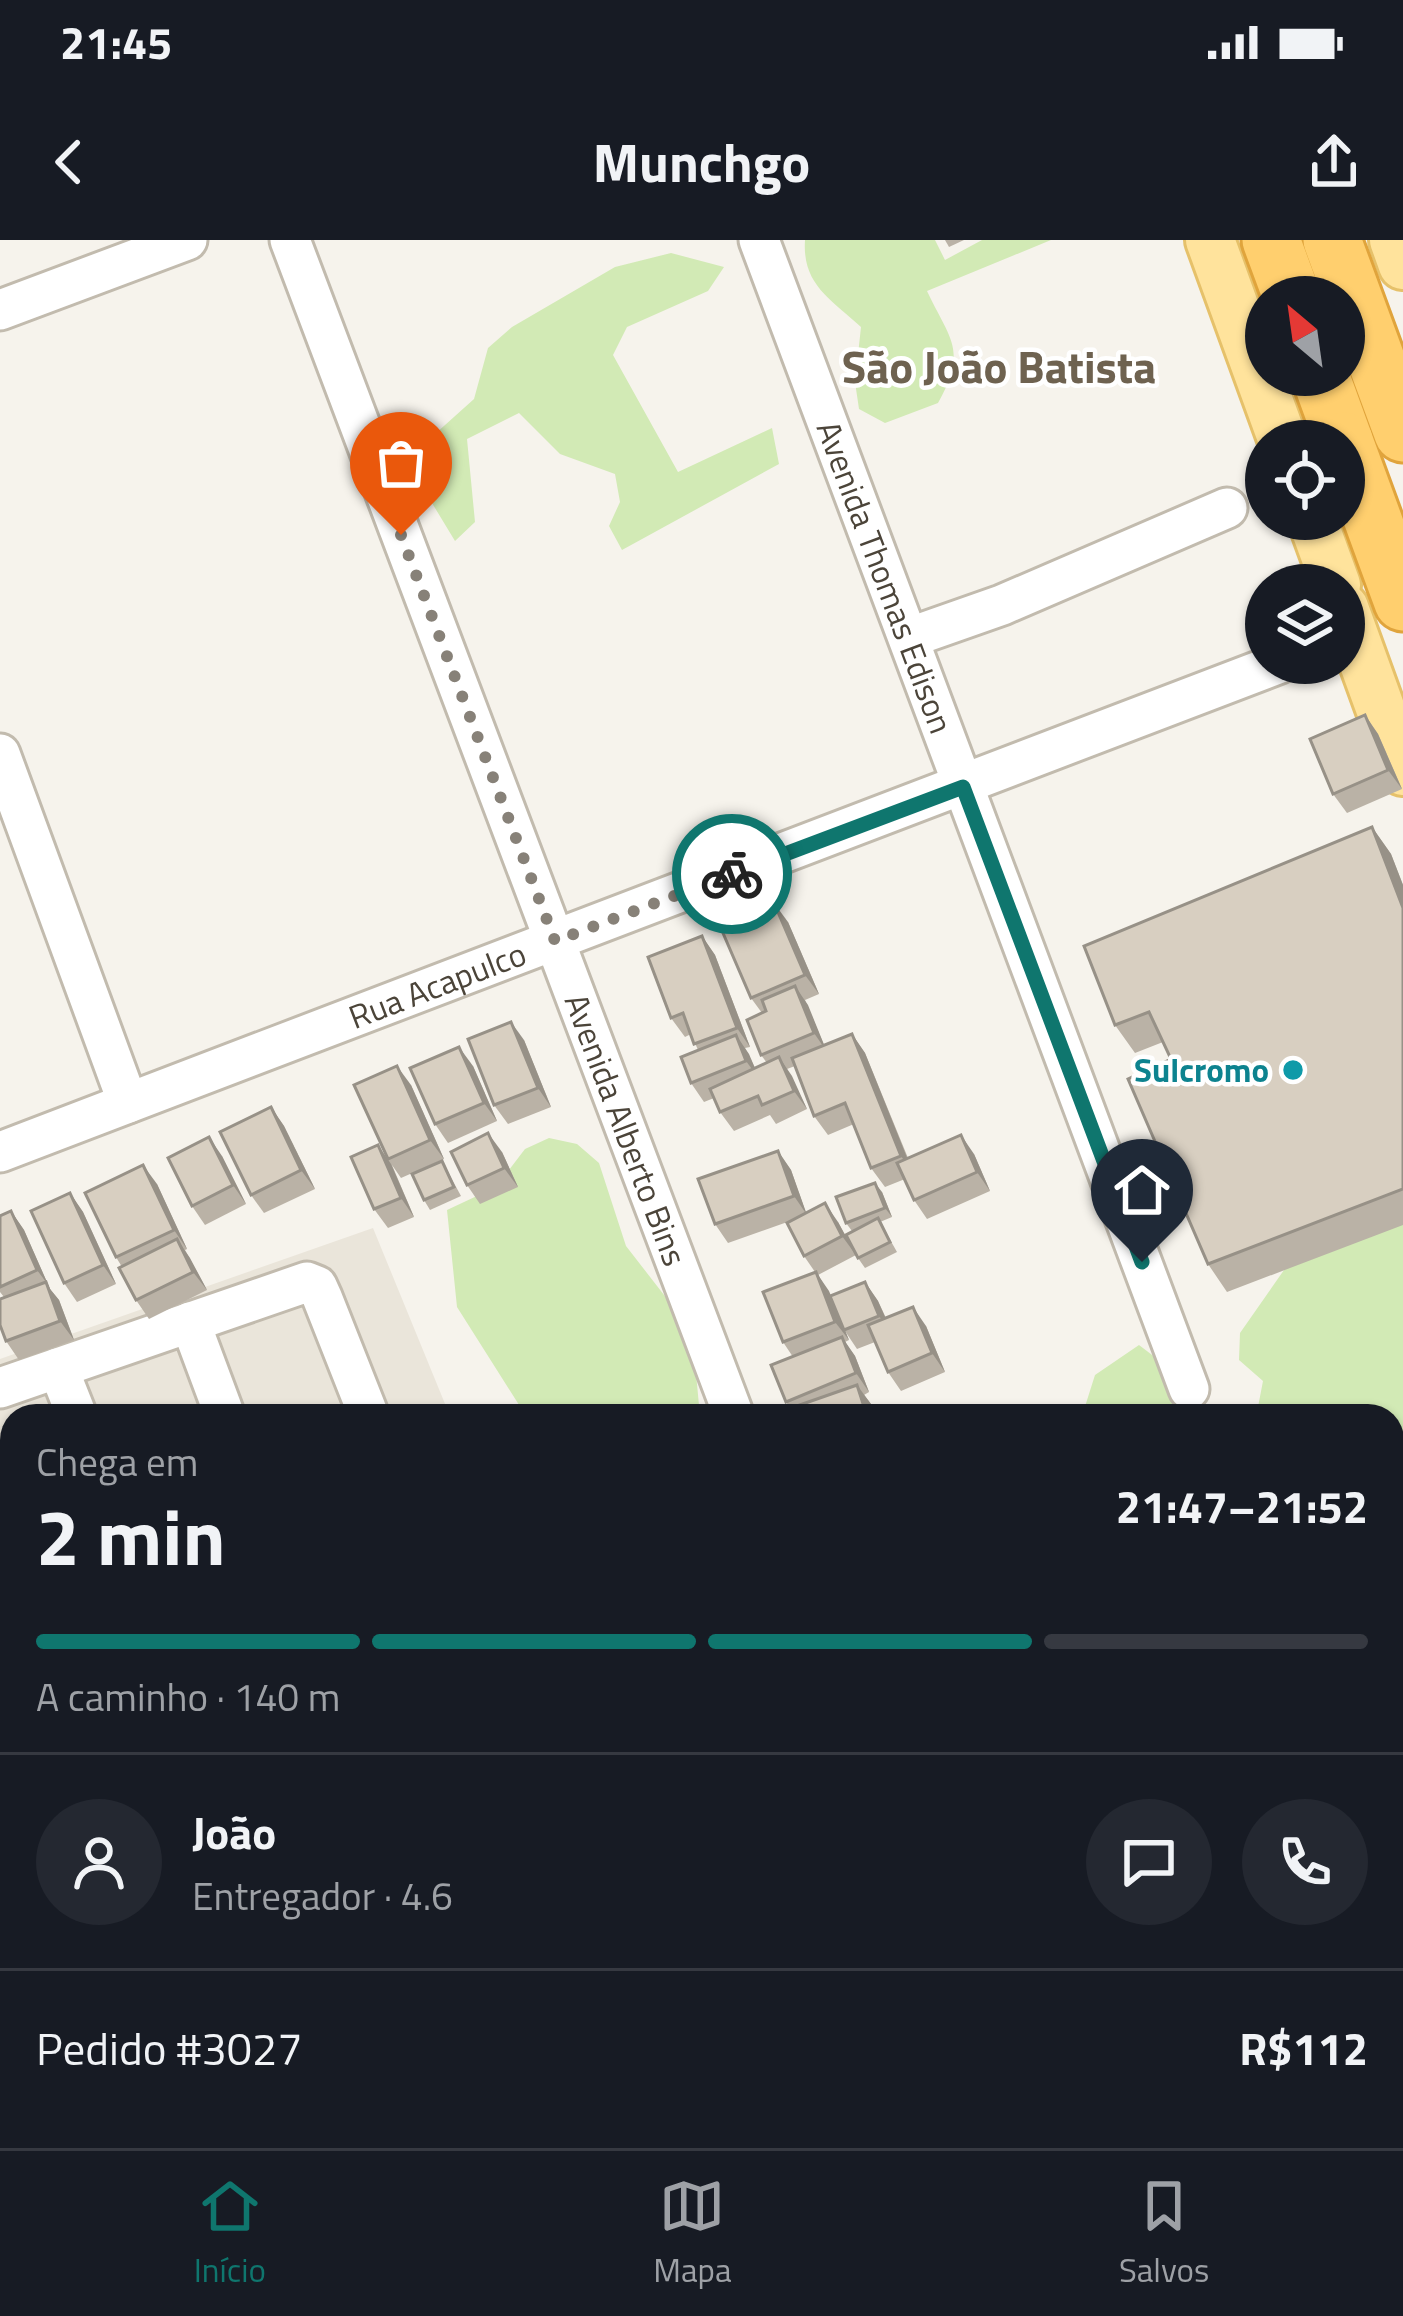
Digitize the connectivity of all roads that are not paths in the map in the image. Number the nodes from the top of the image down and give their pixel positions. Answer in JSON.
{"nodes":[{"id":1,"x":187,"y":240,"type":"edge"},
{"id":2,"x":290,"y":240,"type":"edge"},
{"id":3,"x":759,"y":240,"type":"edge"},
{"id":4,"x":1210,"y":240,"type":"edge"},
{"id":5,"x":1271,"y":240,"type":"edge"},
{"id":6,"x":1332,"y":240,"type":"edge"},
{"id":7,"x":1284,"y":276,"type":"edge"},
{"id":8,"x":0,"y":310,"type":"edge"},
{"id":9,"x":1275,"y":420,"type":"edge"},
{"id":10,"x":1403,"y":433,"type":"edge"},
{"id":11,"x":1365,"y":498,"type":"edge"},
{"id":12,"x":1227,"y":508,"type":"dead end"},
{"id":13,"x":1403,"y":602,"type":"edge"},
{"id":14,"x":910,"y":637,"type":"junction"},
{"id":15,"x":1365,"y":673,"type":"edge"},
{"id":16,"x":1245,"y":677,"type":"edge"},
{"id":17,"x":0,"y":754,"type":"edge"},
{"id":18,"x":1403,"y":771,"type":"edge"},
{"id":19,"x":963,"y":787,"type":"junction"},
{"id":20,"x":555,"y":941,"type":"junction"},
{"id":21,"x":128,"y":1103,"type":"junction"},
{"id":22,"x":0,"y":1152,"type":"edge"},
{"id":23,"x":190,"y":1322,"type":"junction"},
{"id":24,"x":58,"y":1367,"type":"junction"},
{"id":25,"x":0,"y":1388,"type":"edge"},
{"id":26,"x":1190,"y":1389,"type":"dead end"},
{"id":27,"x":72,"y":1404,"type":"edge"},
{"id":28,"x":221,"y":1404,"type":"edge"},
{"id":29,"x":363,"y":1404,"type":"edge"},
{"id":30,"x":729,"y":1404,"type":"edge"}],
"edges":[{"from":1,"to":8,"type":"street"},
{"from":2,"to":20,"type":"street","name":"Avenida Alberto Bins"},
{"from":3,"to":14,"type":"street","name":"Avenida Thomas Edison"},
{"from":4,"to":9,"type":"main road"},
{"from":5,"to":7,"type":"highway"},
{"from":6,"to":10,"type":"highway"},
{"from":11,"to":13,"type":"highway"},
{"from":12,"to":14,"type":"street"},
{"from":14,"to":19,"type":"street","name":"Avenida Thomas Edison"},
{"from":15,"to":18,"type":"main road"},
{"from":16,"to":19,"type":"street","name":"Rua Acapulco"},
{"from":17,"to":21,"type":"street"},
{"from":19,"to":20,"type":"street","name":"Rua Acapulco"},
{"from":19,"to":26,"type":"street","name":"Avenida Thomas Edison"},
{"from":20,"to":21,"type":"street","name":"Rua Acapulco"},
{"from":20,"to":30,"type":"street","name":"Avenida Alberto Bins"},
{"from":21,"to":22,"type":"street","name":"Rua Acapulco"},
{"from":23,"to":24,"type":"street"},
{"from":23,"to":28,"type":"street"},
{"from":23,"to":29,"type":"street"},
{"from":24,"to":25,"type":"street"},
{"from":24,"to":27,"type":"street"}]}
